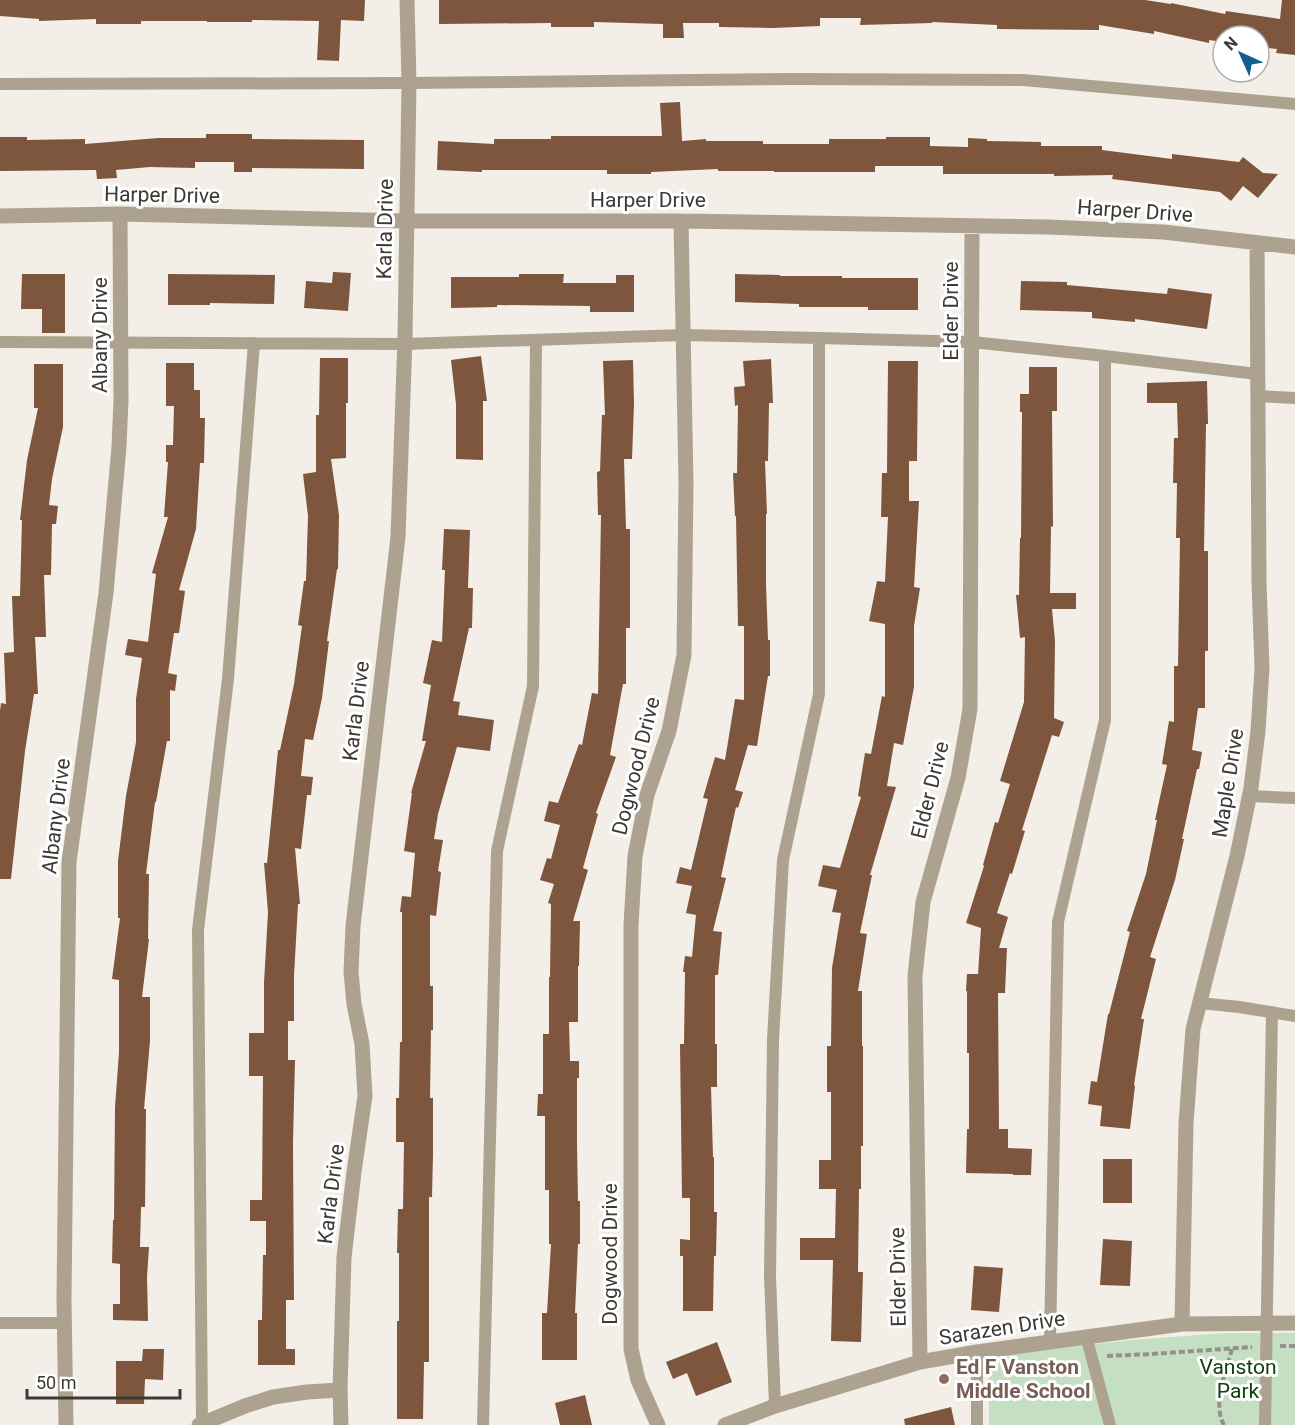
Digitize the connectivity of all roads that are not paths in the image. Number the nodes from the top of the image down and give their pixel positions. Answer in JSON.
{"nodes":[{"id":1,"x":407,"y":0,"type":"edge"},
{"id":2,"x":409,"y":83,"type":"junction"},
{"id":3,"x":0,"y":84,"type":"edge"},
{"id":4,"x":1295,"y":104,"type":"edge"},
{"id":5,"x":120,"y":214,"type":"junction"},
{"id":6,"x":0,"y":216,"type":"edge"},
{"id":7,"x":406,"y":221,"type":"junction"},
{"id":8,"x":681,"y":221,"type":"junction"},
{"id":9,"x":972,"y":226,"type":"junction"},
{"id":10,"x":1257,"y":243,"type":"junction"},
{"id":11,"x":1295,"y":247,"type":"edge"},
{"id":12,"x":683,"y":335,"type":"junction"},
{"id":13,"x":819,"y":339,"type":"junction"},
{"id":14,"x":536,"y":340,"type":"junction"},
{"id":15,"x":0,"y":342,"type":"edge"},
{"id":16,"x":972,"y":342,"type":"junction"},
{"id":17,"x":121,"y":343,"type":"junction"},
{"id":18,"x":254,"y":344,"type":"junction"},
{"id":19,"x":405,"y":344,"type":"junction"},
{"id":20,"x":1105,"y":356,"type":"junction"},
{"id":21,"x":1257,"y":374,"type":"junction"},
{"id":22,"x":1257,"y":396,"type":"junction"},
{"id":23,"x":1295,"y":398,"type":"edge"},
{"id":24,"x":1250,"y":796,"type":"junction"},
{"id":25,"x":1295,"y":798,"type":"edge"},
{"id":26,"x":1200,"y":1003,"type":"junction"},
{"id":27,"x":1272,"y":1012,"type":"junction"},
{"id":28,"x":1295,"y":1016,"type":"edge"},
{"id":29,"x":0,"y":1323,"type":"edge"},
{"id":30,"x":64,"y":1323,"type":"junction"},
{"id":31,"x":1266,"y":1323,"type":"junction"},
{"id":32,"x":1295,"y":1323,"type":"edge"},
{"id":33,"x":1182,"y":1324,"type":"junction"},
{"id":34,"x":1086,"y":1336,"type":"junction"},
{"id":35,"x":1050,"y":1341,"type":"junction"},
{"id":36,"x":977,"y":1352,"type":"junction"},
{"id":37,"x":920,"y":1362,"type":"junction"},
{"id":38,"x":340,"y":1390,"type":"junction"},
{"id":39,"x":775,"y":1406,"type":"junction"},
{"id":40,"x":200,"y":1424,"type":"edge"},
{"id":41,"x":66,"y":1425,"type":"edge"},
{"id":42,"x":341,"y":1425,"type":"edge"},
{"id":43,"x":483,"y":1425,"type":"edge"},
{"id":44,"x":658,"y":1425,"type":"edge"},
{"id":45,"x":725,"y":1425,"type":"edge"},
{"id":46,"x":977,"y":1425,"type":"edge"},
{"id":47,"x":1110,"y":1425,"type":"edge"},
{"id":48,"x":1265,"y":1425,"type":"edge"}],
"edges":[{"from":1,"to":2,"type":"street","name":"Karla Drive"},
{"from":2,"to":3,"type":"lane"},
{"from":2,"to":4,"type":"lane"},
{"from":2,"to":7,"type":"street","name":"Karla Drive"},
{"from":5,"to":6,"type":"street","name":"Harper Drive"},
{"from":5,"to":7,"type":"street","name":"Harper Drive"},
{"from":5,"to":17,"type":"street","name":"Albany Drive"},
{"from":7,"to":8,"type":"street","name":"Harper Drive"},
{"from":7,"to":19,"type":"street","name":"Karla Drive"},
{"from":8,"to":9,"type":"street","name":"Harper Drive"},
{"from":8,"to":12,"type":"street","name":"Dogwood Drive"},
{"from":9,"to":10,"type":"street","name":"Harper Drive"},
{"from":9,"to":16,"type":"street","name":"Elder Drive"},
{"from":10,"to":11,"type":"street","name":"Harper Drive"},
{"from":10,"to":21,"type":"street","name":"Maple Drive"},
{"from":12,"to":13,"type":"lane"},
{"from":12,"to":14,"type":"lane"},
{"from":12,"to":44,"type":"street","name":"Dogwood Drive"},
{"from":13,"to":16,"type":"lane"},
{"from":13,"to":39,"type":"lane"},
{"from":14,"to":19,"type":"lane"},
{"from":14,"to":43,"type":"lane"},
{"from":15,"to":17,"type":"lane"},
{"from":16,"to":20,"type":"lane"},
{"from":16,"to":37,"type":"street","name":"Elder Drive"},
{"from":17,"to":18,"type":"lane"},
{"from":17,"to":30,"type":"street","name":"Albany Drive"},
{"from":18,"to":19,"type":"lane"},
{"from":18,"to":40,"type":"lane"},
{"from":19,"to":38,"type":"street","name":"Karla Drive"},
{"from":20,"to":21,"type":"lane"},
{"from":20,"to":35,"type":"lane"},
{"from":21,"to":22,"type":"street","name":"Maple Drive"},
{"from":22,"to":23,"type":"lane"},
{"from":22,"to":24,"type":"street","name":"Maple Drive"},
{"from":24,"to":25,"type":"lane"},
{"from":24,"to":26,"type":"street","name":"Maple Drive"},
{"from":26,"to":27,"type":"lane"},
{"from":26,"to":33,"type":"street","name":"Maple Drive"},
{"from":27,"to":28,"type":"lane"},
{"from":27,"to":31,"type":"lane"},
{"from":29,"to":30,"type":"lane"},
{"from":30,"to":41,"type":"street","name":"Albany Drive"},
{"from":31,"to":32,"type":"street","name":"Sarazen Drive"},
{"from":31,"to":33,"type":"street","name":"Sarazen Drive"},
{"from":31,"to":48,"type":"lane"},
{"from":33,"to":34,"type":"street","name":"Sarazen Drive"},
{"from":34,"to":35,"type":"street","name":"Sarazen Drive"},
{"from":34,"to":47,"type":"lane"},
{"from":35,"to":36,"type":"street","name":"Sarazen Drive"},
{"from":36,"to":37,"type":"street","name":"Sarazen Drive"},
{"from":36,"to":46,"type":"lane"},
{"from":37,"to":39,"type":"street","name":"Sarazen Drive"},
{"from":38,"to":40,"type":"street"},
{"from":38,"to":42,"type":"street","name":"Karla Drive"},
{"from":39,"to":45,"type":"street","name":"Sarazen Drive"}]}
